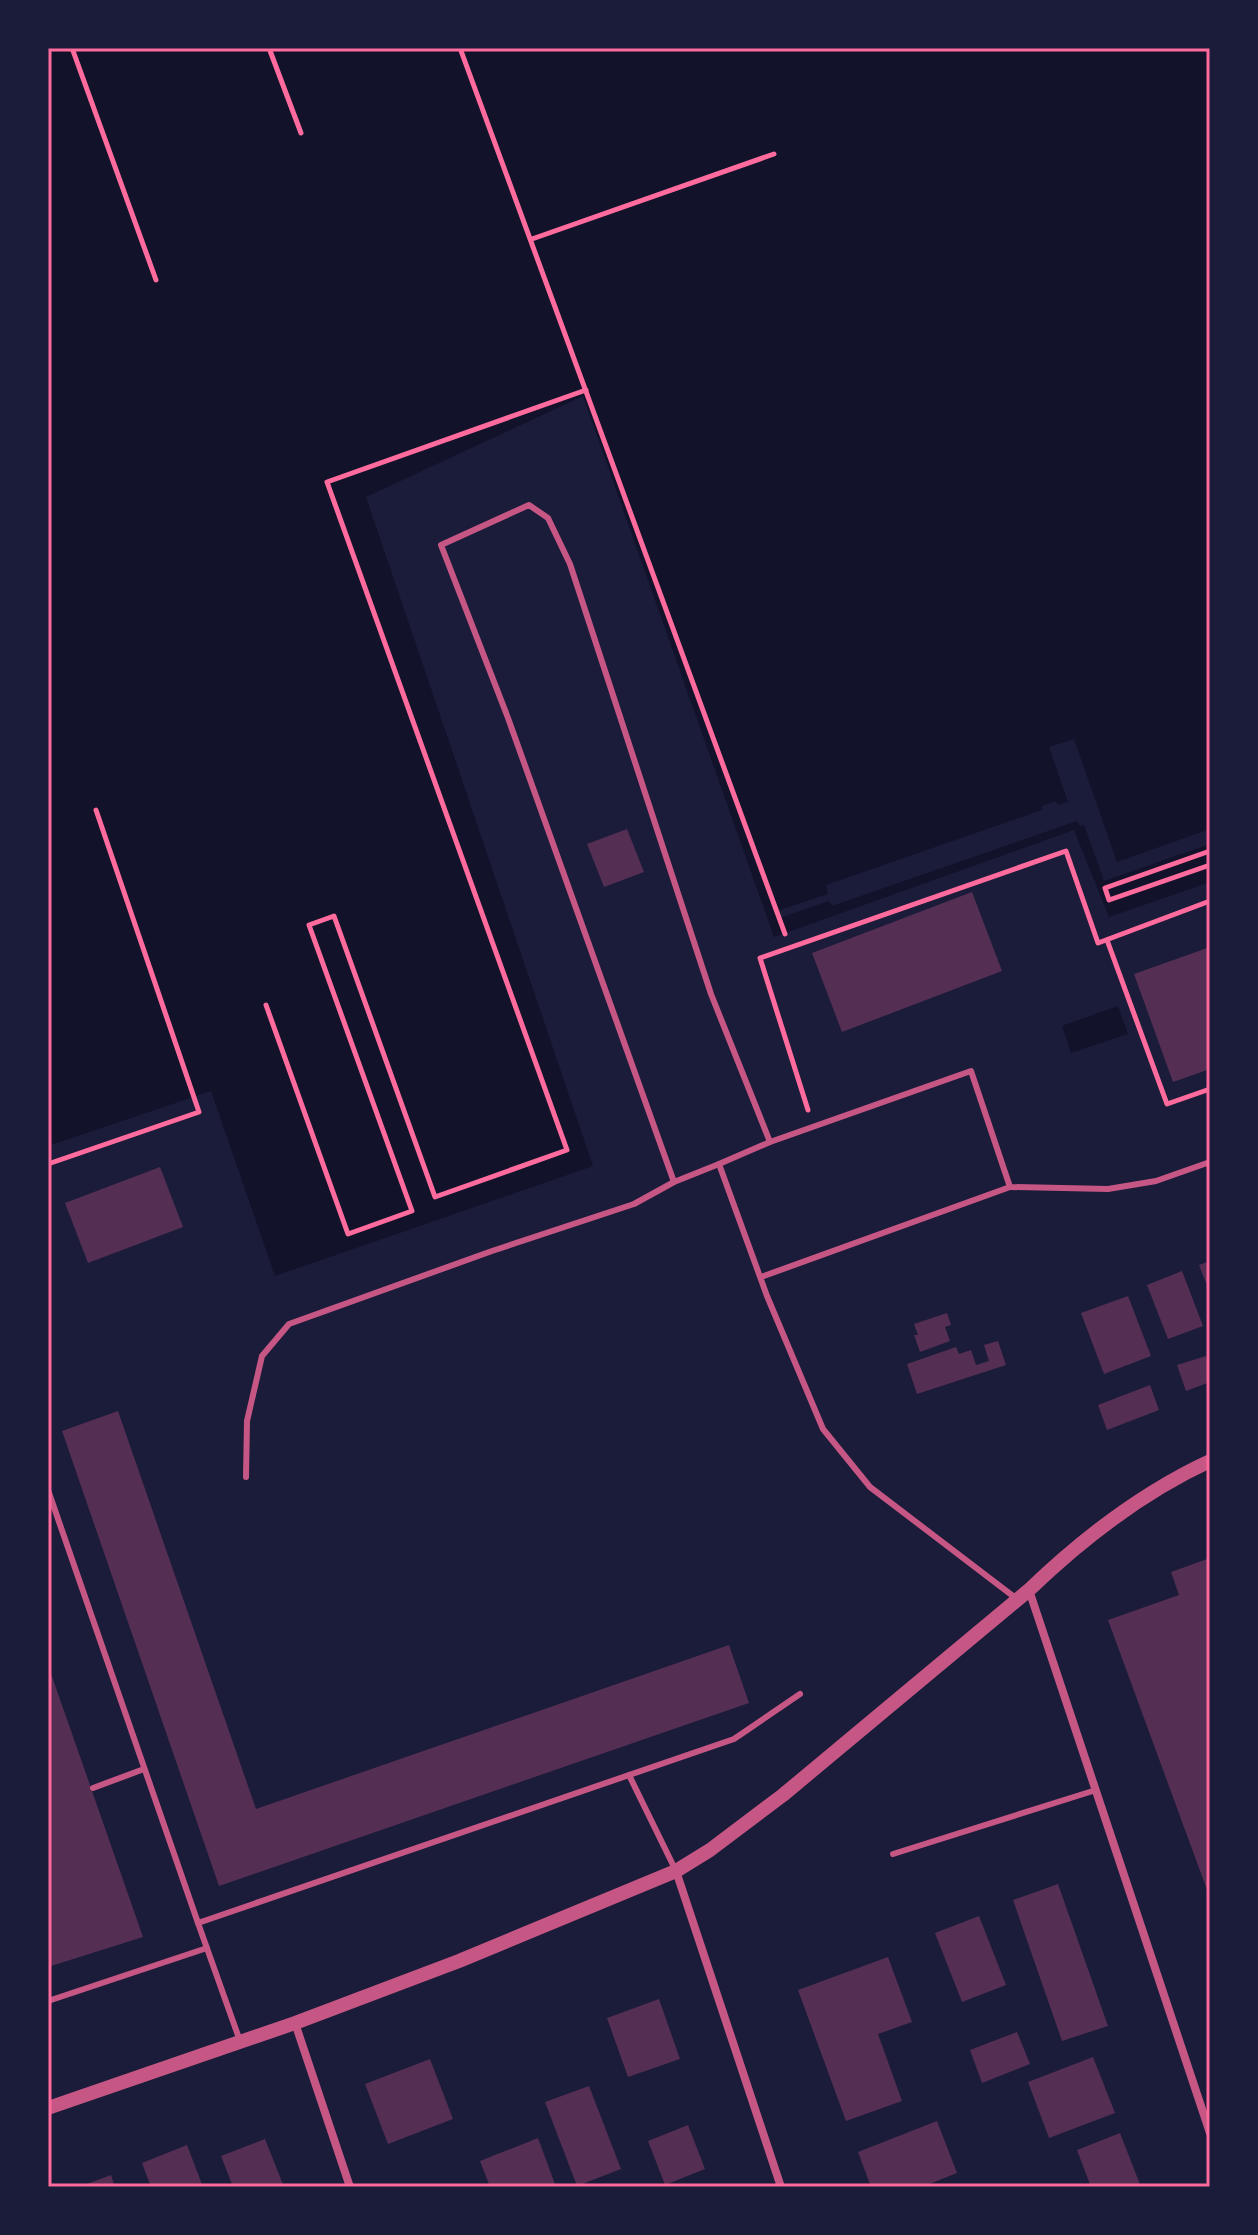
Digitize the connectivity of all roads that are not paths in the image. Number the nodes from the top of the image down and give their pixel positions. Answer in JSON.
{"nodes":[{"id":1,"x":770,"y":1142,"type":"junction"},
{"id":2,"x":1210,"y":1162,"type":"edge"},
{"id":3,"x":719,"y":1164,"type":"junction"},
{"id":4,"x":674,"y":1182,"type":"junction"},
{"id":5,"x":1010,"y":1187,"type":"junction"},
{"id":6,"x":761,"y":1277,"type":"junction"},
{"id":7,"x":1210,"y":1461,"type":"edge"},
{"id":8,"x":246,"y":1477,"type":"dead end"},
{"id":9,"x":48,"y":1490,"type":"edge"},
{"id":10,"x":1023,"y":1594,"type":"junction"},
{"id":11,"x":800,"y":1694,"type":"dead end"},
{"id":12,"x":144,"y":1769,"type":"junction"},
{"id":13,"x":629,"y":1775,"type":"junction"},
{"id":14,"x":93,"y":1788,"type":"dead end"},
{"id":15,"x":1096,"y":1790,"type":"junction"},
{"id":16,"x":893,"y":1854,"type":"dead end"},
{"id":17,"x":676,"y":1871,"type":"junction"},
{"id":18,"x":198,"y":1923,"type":"junction"},
{"id":19,"x":207,"y":1948,"type":"junction"},
{"id":20,"x":48,"y":2001,"type":"edge"},
{"id":21,"x":295,"y":2023,"type":"junction"},
{"id":22,"x":241,"y":2041,"type":"junction"},
{"id":23,"x":48,"y":2108,"type":"edge"},
{"id":24,"x":1210,"y":2133,"type":"edge"},
{"id":25,"x":350,"y":2187,"type":"edge"},
{"id":26,"x":781,"y":2187,"type":"edge"}],
"edges":[{"from":1,"to":3,"type":"lane"},
{"from":1,"to":4,"type":"lane"},
{"from":1,"to":5,"type":"lane"},
{"from":2,"to":5,"type":"lane"},
{"from":3,"to":4,"type":"lane"},
{"from":3,"to":6,"type":"lane"},
{"from":4,"to":8,"type":"lane"},
{"from":5,"to":6,"type":"lane"},
{"from":6,"to":10,"type":"lane"},
{"from":7,"to":10,"type":"street"},
{"from":9,"to":12,"type":"lane"},
{"from":10,"to":15,"type":"street"},
{"from":10,"to":17,"type":"street"},
{"from":11,"to":13,"type":"lane"},
{"from":12,"to":14,"type":"lane"},
{"from":12,"to":18,"type":"lane"},
{"from":13,"to":17,"type":"lane"},
{"from":13,"to":18,"type":"lane"},
{"from":15,"to":16,"type":"lane"},
{"from":15,"to":24,"type":"street"},
{"from":17,"to":21,"type":"street"},
{"from":17,"to":26,"type":"street"},
{"from":18,"to":19,"type":"lane"},
{"from":19,"to":20,"type":"lane"},
{"from":19,"to":22,"type":"lane"},
{"from":21,"to":22,"type":"street"},
{"from":21,"to":25,"type":"street"},
{"from":22,"to":23,"type":"street"}]}
